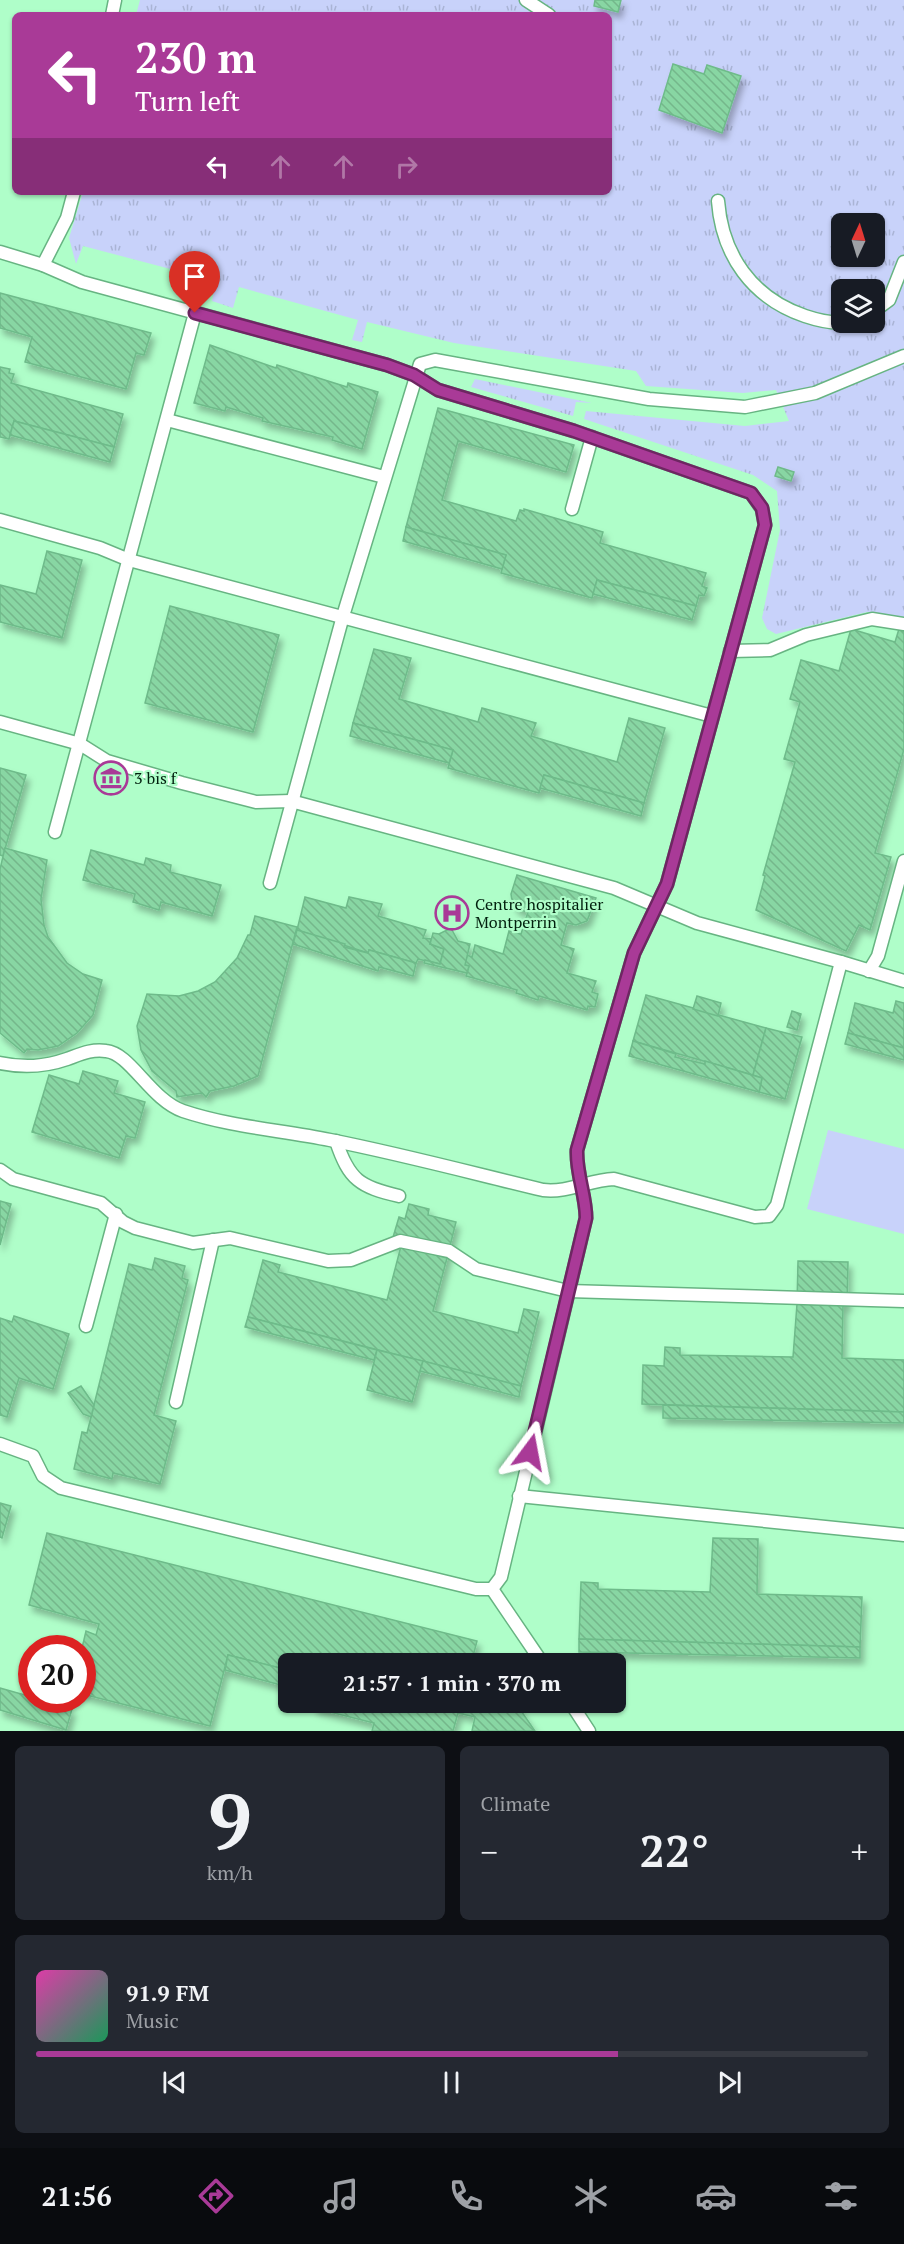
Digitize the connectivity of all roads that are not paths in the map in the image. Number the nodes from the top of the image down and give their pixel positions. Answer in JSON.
{"nodes":[{"id":1,"x":526,"y":0,"type":"edge"},
{"id":2,"x":544,"y":12,"type":"edge"},
{"id":3,"x":73,"y":195,"type":"edge"},
{"id":4,"x":718,"y":201,"type":"dead end"},
{"id":5,"x":0,"y":252,"type":"edge"},
{"id":6,"x":904,"y":262,"type":"edge"},
{"id":7,"x":44,"y":265,"type":"junction"},
{"id":8,"x":885,"y":303,"type":"edge"},
{"id":9,"x":195,"y":313,"type":"junction"},
{"id":10,"x":831,"y":321,"type":"edge"},
{"id":11,"x":904,"y":356,"type":"edge"},
{"id":12,"x":414,"y":375,"type":"junction"},
{"id":13,"x":167,"y":420,"type":"junction"},
{"id":14,"x":592,"y":437,"type":"junction"},
{"id":15,"x":384,"y":477,"type":"junction"},
{"id":16,"x":572,"y":509,"type":"dead end"},
{"id":17,"x":0,"y":519,"type":"edge"},
{"id":18,"x":129,"y":560,"type":"junction"},
{"id":19,"x":343,"y":616,"type":"junction"},
{"id":20,"x":904,"y":624,"type":"edge"},
{"id":21,"x":730,"y":651,"type":"junction"},
{"id":22,"x":712,"y":716,"type":"junction"},
{"id":23,"x":0,"y":722,"type":"edge"},
{"id":24,"x":80,"y":744,"type":"junction"},
{"id":25,"x":291,"y":801,"type":"junction"},
{"id":26,"x":55,"y":832,"type":"dead end"},
{"id":27,"x":904,"y":861,"type":"edge"},
{"id":28,"x":270,"y":883,"type":"dead end"},
{"id":29,"x":658,"y":907,"type":"junction"},
{"id":30,"x":841,"y":962,"type":"junction"},
{"id":31,"x":869,"y":971,"type":"junction"},
{"id":32,"x":904,"y":981,"type":"edge"},
{"id":33,"x":0,"y":1063,"type":"edge"},
{"id":34,"x":336,"y":1141,"type":"junction"},
{"id":35,"x":0,"y":1170,"type":"edge"},
{"id":36,"x":580,"y":1185,"type":"junction"},
{"id":37,"x":399,"y":1196,"type":"dead end"},
{"id":38,"x":116,"y":1214,"type":"junction"},
{"id":39,"x":213,"y":1240,"type":"junction"},
{"id":40,"x":568,"y":1291,"type":"junction"},
{"id":41,"x":904,"y":1301,"type":"edge"},
{"id":42,"x":86,"y":1326,"type":"dead end"},
{"id":43,"x":176,"y":1402,"type":"dead end"},
{"id":44,"x":0,"y":1444,"type":"edge"},
{"id":45,"x":519,"y":1496,"type":"junction"},
{"id":46,"x":904,"y":1535,"type":"edge"},
{"id":47,"x":492,"y":1588,"type":"junction"},
{"id":48,"x":536,"y":1653,"type":"edge"},
{"id":49,"x":577,"y":1713,"type":"edge"},
{"id":50,"x":589,"y":1731,"type":"edge"}],
"edges":[{"from":1,"to":2,"type":"lane"},
{"from":3,"to":7,"type":"lane"},
{"from":4,"to":10,"type":"lane"},
{"from":5,"to":7,"type":"lane"},
{"from":6,"to":8,"type":"lane"},
{"from":7,"to":9,"type":"lane"},
{"from":9,"to":12,"type":"lane"},
{"from":9,"to":13,"type":"lane"},
{"from":11,"to":12,"type":"lane"},
{"from":12,"to":14,"type":"lane"},
{"from":12,"to":15,"type":"lane"},
{"from":13,"to":15,"type":"lane"},
{"from":13,"to":18,"type":"lane"},
{"from":14,"to":16,"type":"lane"},
{"from":14,"to":21,"type":"lane"},
{"from":15,"to":19,"type":"lane"},
{"from":17,"to":18,"type":"lane"},
{"from":18,"to":19,"type":"lane"},
{"from":18,"to":24,"type":"lane"},
{"from":19,"to":22,"type":"lane"},
{"from":19,"to":25,"type":"lane"},
{"from":20,"to":21,"type":"lane"},
{"from":21,"to":22,"type":"lane"},
{"from":22,"to":29,"type":"lane"},
{"from":23,"to":24,"type":"lane"},
{"from":24,"to":25,"type":"lane"},
{"from":24,"to":26,"type":"lane"},
{"from":25,"to":28,"type":"lane"},
{"from":25,"to":29,"type":"lane"},
{"from":27,"to":31,"type":"lane"},
{"from":29,"to":30,"type":"lane"},
{"from":29,"to":36,"type":"lane"},
{"from":30,"to":31,"type":"lane"},
{"from":30,"to":36,"type":"lane"},
{"from":31,"to":32,"type":"lane"},
{"from":33,"to":34,"type":"lane"},
{"from":34,"to":36,"type":"lane"},
{"from":34,"to":37,"type":"lane"},
{"from":35,"to":38,"type":"lane"},
{"from":36,"to":40,"type":"lane"},
{"from":38,"to":39,"type":"lane"},
{"from":38,"to":42,"type":"lane"},
{"from":39,"to":40,"type":"lane"},
{"from":39,"to":43,"type":"lane"},
{"from":40,"to":41,"type":"lane"},
{"from":40,"to":45,"type":"lane"},
{"from":44,"to":47,"type":"lane"},
{"from":45,"to":46,"type":"lane"},
{"from":45,"to":47,"type":"lane"},
{"from":47,"to":48,"type":"lane"},
{"from":49,"to":50,"type":"lane"}]}
